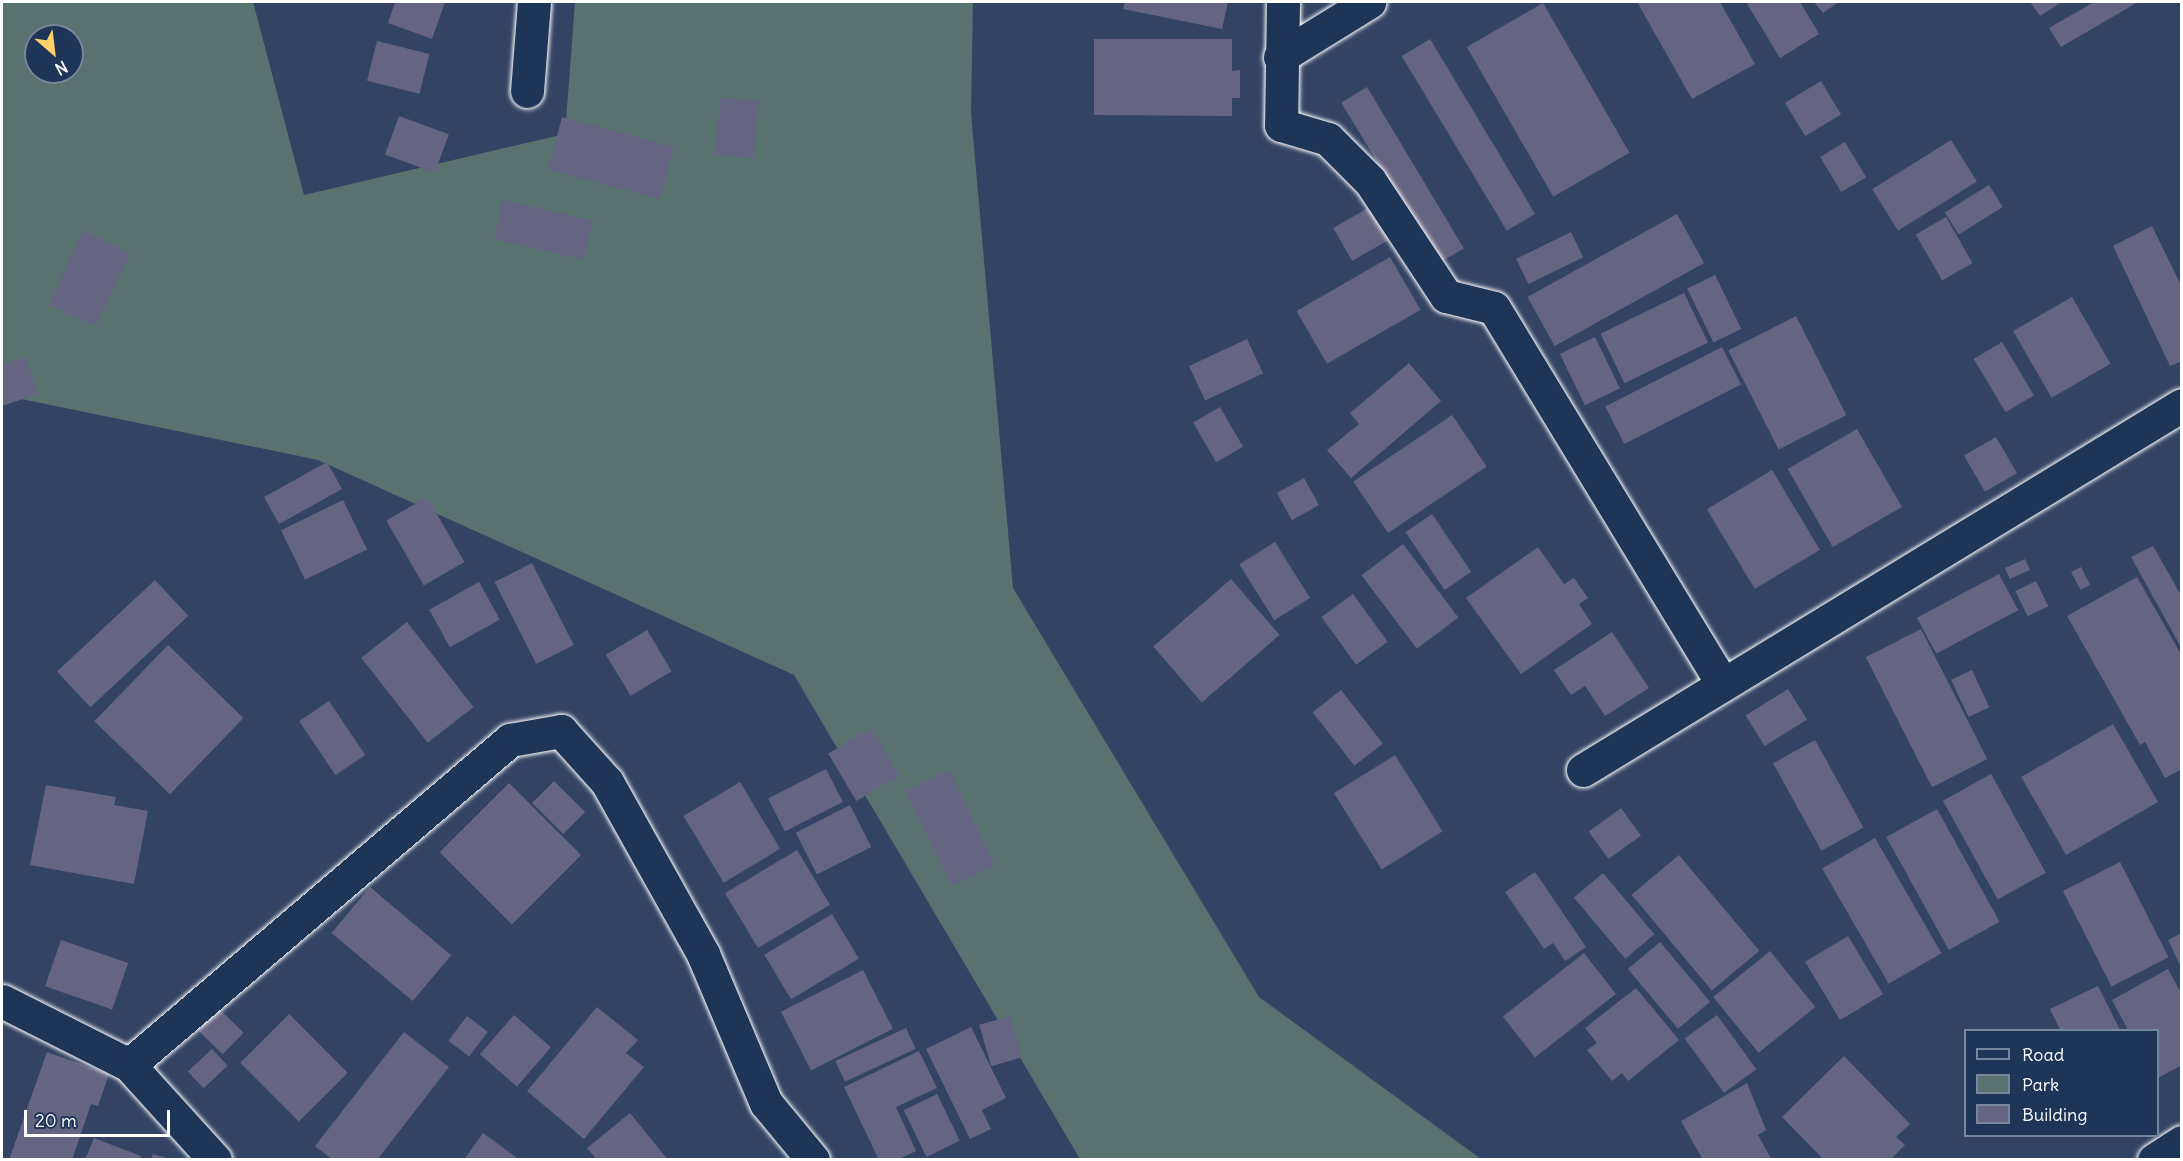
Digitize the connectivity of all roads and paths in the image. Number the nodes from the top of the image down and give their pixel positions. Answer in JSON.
{"nodes":[{"id":1,"x":534,"y":2,"type":"edge"},
{"id":2,"x":1283,"y":2,"type":"edge"},
{"id":3,"x":1369,"y":2,"type":"edge"},
{"id":4,"x":1280,"y":57,"type":"junction"},
{"id":5,"x":527,"y":91,"type":"dead end"},
{"id":6,"x":2181,"y":405,"type":"edge"},
{"id":7,"x":1721,"y":682,"type":"junction"},
{"id":8,"x":1583,"y":770,"type":"dead end"},
{"id":9,"x":2,"y":1001,"type":"edge"},
{"id":10,"x":129,"y":1065,"type":"junction"},
{"id":11,"x":2181,"y":1142,"type":"edge"},
{"id":12,"x":215,"y":1160,"type":"edge"},
{"id":13,"x":813,"y":1160,"type":"edge"},
{"id":14,"x":2154,"y":1160,"type":"edge"}],
"edges":[{"from":1,"to":5,"type":"street"},
{"from":2,"to":4,"type":"street"},
{"from":3,"to":4,"type":"street"},
{"from":4,"to":7,"type":"street"},
{"from":6,"to":7,"type":"street"},
{"from":7,"to":8,"type":"street"},
{"from":9,"to":10,"type":"street"},
{"from":10,"to":12,"type":"street"},
{"from":10,"to":13,"type":"street"},
{"from":11,"to":14,"type":"street"}]}
